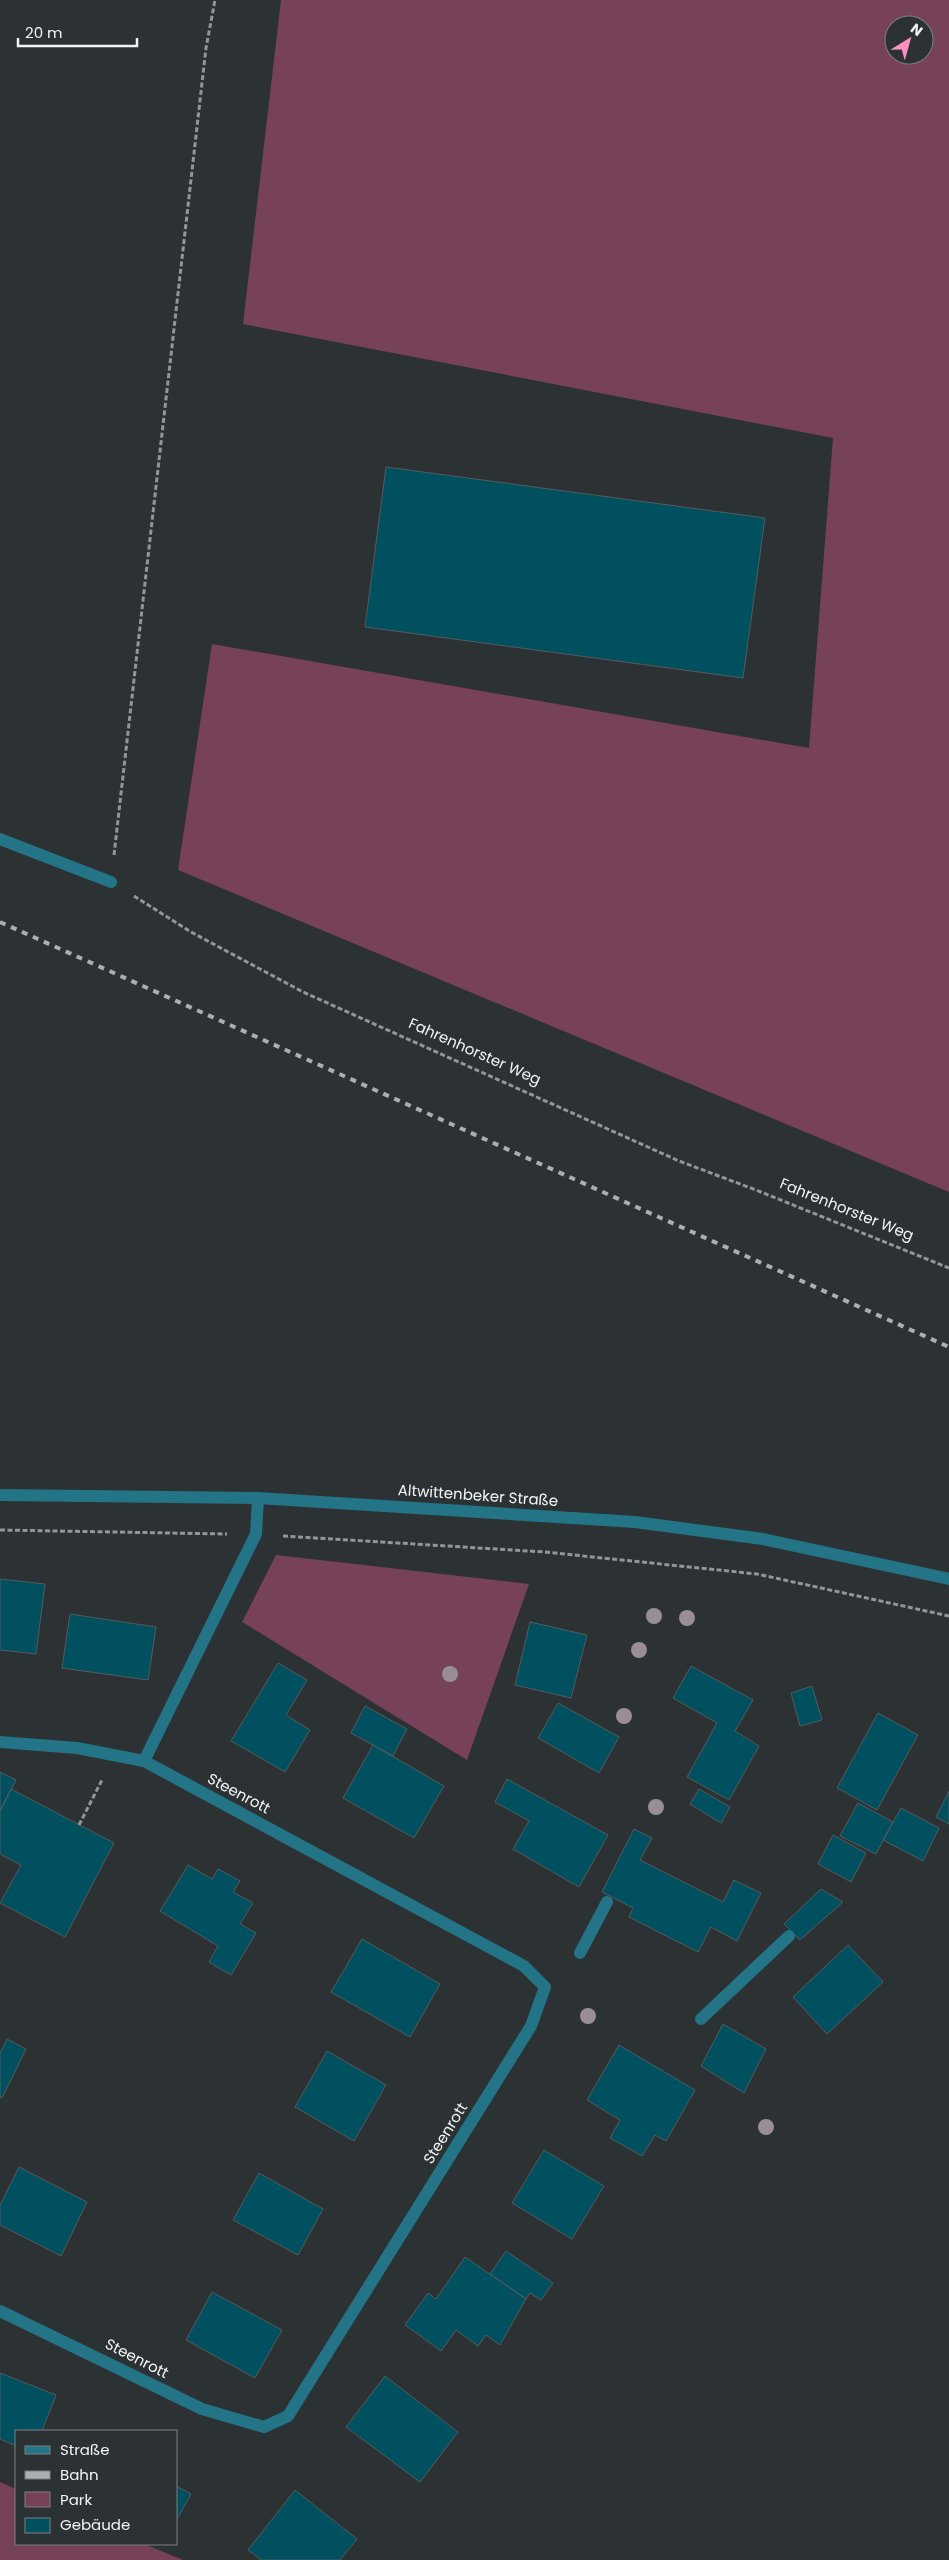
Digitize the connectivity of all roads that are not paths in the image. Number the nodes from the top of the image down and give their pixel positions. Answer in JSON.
{"nodes":[{"id":1,"x":0,"y":839,"type":"edge"},
{"id":2,"x":111,"y":882,"type":"road end"},
{"id":3,"x":0,"y":1495,"type":"edge"},
{"id":4,"x":258,"y":1498,"type":"junction"},
{"id":5,"x":949,"y":1579,"type":"edge"},
{"id":6,"x":0,"y":1742,"type":"edge"},
{"id":7,"x":144,"y":1761,"type":"junction"},
{"id":8,"x":607,"y":1902,"type":"dead end"},
{"id":9,"x":789,"y":1936,"type":"dead end"},
{"id":10,"x":580,"y":1953,"type":"dead end"},
{"id":11,"x":701,"y":2019,"type":"dead end"},
{"id":12,"x":0,"y":2311,"type":"edge"}],
"edges":[{"from":1,"to":2,"type":"street"},
{"from":3,"to":4,"type":"street","name":"Altwittenbeker Straße"},
{"from":4,"to":5,"type":"street","name":"Altwittenbeker Straße"},
{"from":4,"to":7,"type":"street"},
{"from":6,"to":7,"type":"street","name":"Steenrott"},
{"from":7,"to":12,"type":"street","name":"Steenrott"},
{"from":8,"to":10,"type":"street"},
{"from":9,"to":11,"type":"street"}]}
